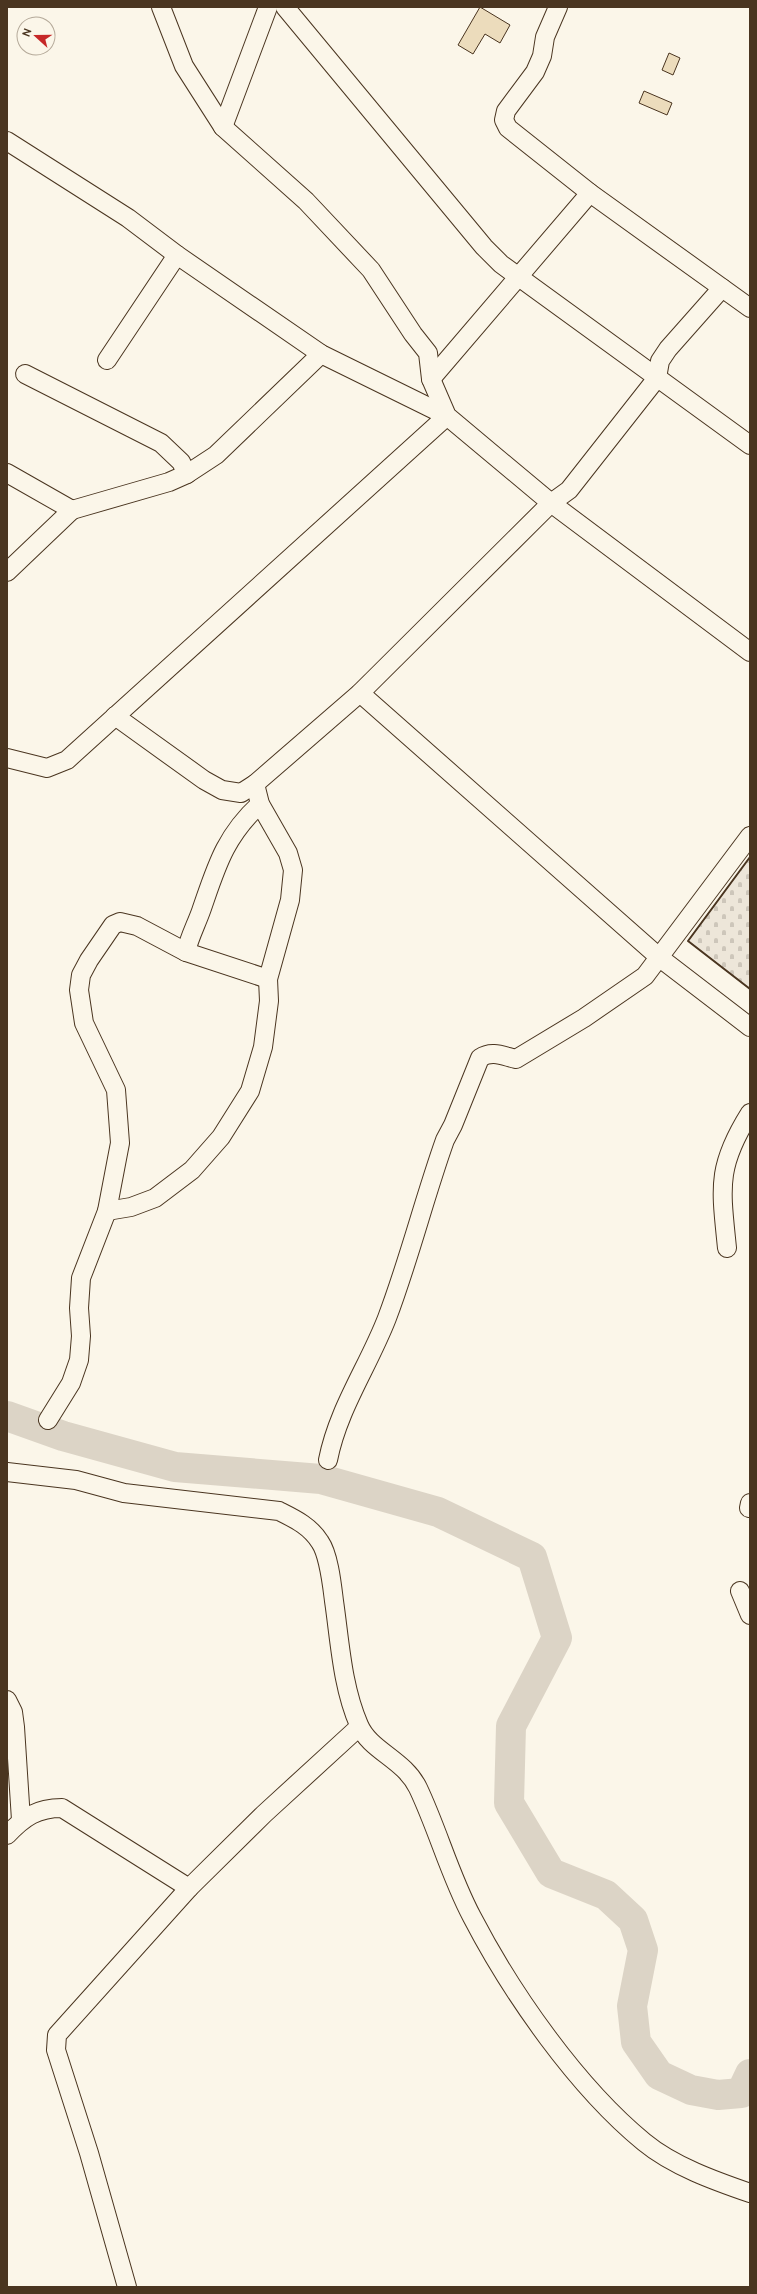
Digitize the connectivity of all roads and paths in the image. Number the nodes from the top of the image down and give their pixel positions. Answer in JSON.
{"nodes":[{"id":1,"x":161,"y":7,"type":"edge"},
{"id":2,"x":268,"y":7,"type":"edge"},
{"id":3,"x":285,"y":7,"type":"edge"},
{"id":4,"x":558,"y":7,"type":"edge"},
{"id":5,"x":223,"y":127,"type":"junction"},
{"id":6,"x":7,"y":141,"type":"edge"},
{"id":7,"x":590,"y":193,"type":"junction"},
{"id":8,"x":177,"y":255,"type":"junction"},
{"id":9,"x":519,"y":277,"type":"junction"},
{"id":10,"x":722,"y":288,"type":"junction"},
{"id":11,"x":750,"y":308,"type":"edge"},
{"id":12,"x":320,"y":354,"type":"junction"},
{"id":13,"x":107,"y":360,"type":"dead end"},
{"id":14,"x":25,"y":374,"type":"dead end"},
{"id":15,"x":657,"y":378,"type":"junction"},
{"id":16,"x":430,"y":379,"type":"junction"},
{"id":17,"x":448,"y":416,"type":"junction"},
{"id":18,"x":750,"y":445,"type":"edge"},
{"id":19,"x":7,"y":473,"type":"edge"},
{"id":20,"x":187,"y":474,"type":"junction"},
{"id":21,"x":551,"y":503,"type":"junction"},
{"id":22,"x":72,"y":510,"type":"junction"},
{"id":23,"x":7,"y":572,"type":"edge"},
{"id":24,"x":750,"y":652,"type":"edge"},
{"id":25,"x":360,"y":693,"type":"junction"},
{"id":26,"x":115,"y":716,"type":"junction"},
{"id":27,"x":7,"y":758,"type":"edge"},
{"id":28,"x":255,"y":784,"type":"junction"},
{"id":29,"x":260,"y":804,"type":"junction"},
{"id":30,"x":750,"y":836,"type":"edge"},
{"id":31,"x":186,"y":952,"type":"junction"},
{"id":32,"x":660,"y":958,"type":"junction"},
{"id":33,"x":268,"y":979,"type":"junction"},
{"id":34,"x":750,"y":1027,"type":"edge"},
{"id":35,"x":750,"y":1113,"type":"edge"},
{"id":36,"x":107,"y":1211,"type":"junction"},
{"id":37,"x":727,"y":1248,"type":"dead end"},
{"id":38,"x":48,"y":1420,"type":"dead end"},
{"id":39,"x":328,"y":1460,"type":"dead end"},
{"id":40,"x":7,"y":1472,"type":"edge"},
{"id":41,"x":740,"y":1591,"type":"dead end"},
{"id":42,"x":750,"y":1615,"type":"edge"},
{"id":43,"x":7,"y":1700,"type":"edge"},
{"id":44,"x":359,"y":1727,"type":"junction"},
{"id":45,"x":21,"y":1820,"type":"junction"},
{"id":46,"x":7,"y":1834,"type":"edge"},
{"id":47,"x":189,"y":1888,"type":"junction"},
{"id":48,"x":750,"y":2193,"type":"edge"},
{"id":49,"x":128,"y":2287,"type":"edge"}],
"edges":[{"from":1,"to":5,"type":"street"},
{"from":2,"to":5,"type":"street"},
{"from":3,"to":9,"type":"street"},
{"from":4,"to":7,"type":"street"},
{"from":5,"to":16,"type":"street"},
{"from":6,"to":8,"type":"street"},
{"from":7,"to":9,"type":"street"},
{"from":7,"to":10,"type":"street"},
{"from":8,"to":12,"type":"street"},
{"from":8,"to":13,"type":"street"},
{"from":9,"to":15,"type":"street"},
{"from":9,"to":16,"type":"street"},
{"from":10,"to":11,"type":"street"},
{"from":10,"to":15,"type":"street"},
{"from":12,"to":17,"type":"street"},
{"from":12,"to":20,"type":"street"},
{"from":14,"to":20,"type":"street"},
{"from":15,"to":18,"type":"street"},
{"from":15,"to":21,"type":"street"},
{"from":16,"to":17,"type":"street"},
{"from":17,"to":21,"type":"street"},
{"from":17,"to":26,"type":"street"},
{"from":19,"to":22,"type":"street"},
{"from":20,"to":22,"type":"street"},
{"from":21,"to":24,"type":"street"},
{"from":21,"to":25,"type":"street"},
{"from":22,"to":23,"type":"street"},
{"from":25,"to":28,"type":"street"},
{"from":25,"to":32,"type":"street"},
{"from":26,"to":27,"type":"street"},
{"from":26,"to":28,"type":"street"},
{"from":28,"to":29,"type":"street"},
{"from":29,"to":31,"type":"street"},
{"from":29,"to":33,"type":"street"},
{"from":30,"to":32,"type":"street"},
{"from":31,"to":33,"type":"street"},
{"from":31,"to":36,"type":"street"},
{"from":32,"to":34,"type":"street"},
{"from":32,"to":39,"type":"street"},
{"from":33,"to":36,"type":"street"},
{"from":35,"to":37,"type":"street"},
{"from":36,"to":38,"type":"street"},
{"from":40,"to":44,"type":"street"},
{"from":41,"to":42,"type":"street"},
{"from":43,"to":45,"type":"street"},
{"from":44,"to":47,"type":"street"},
{"from":44,"to":48,"type":"street"},
{"from":45,"to":46,"type":"street"},
{"from":45,"to":47,"type":"street"},
{"from":47,"to":49,"type":"street"}]}
